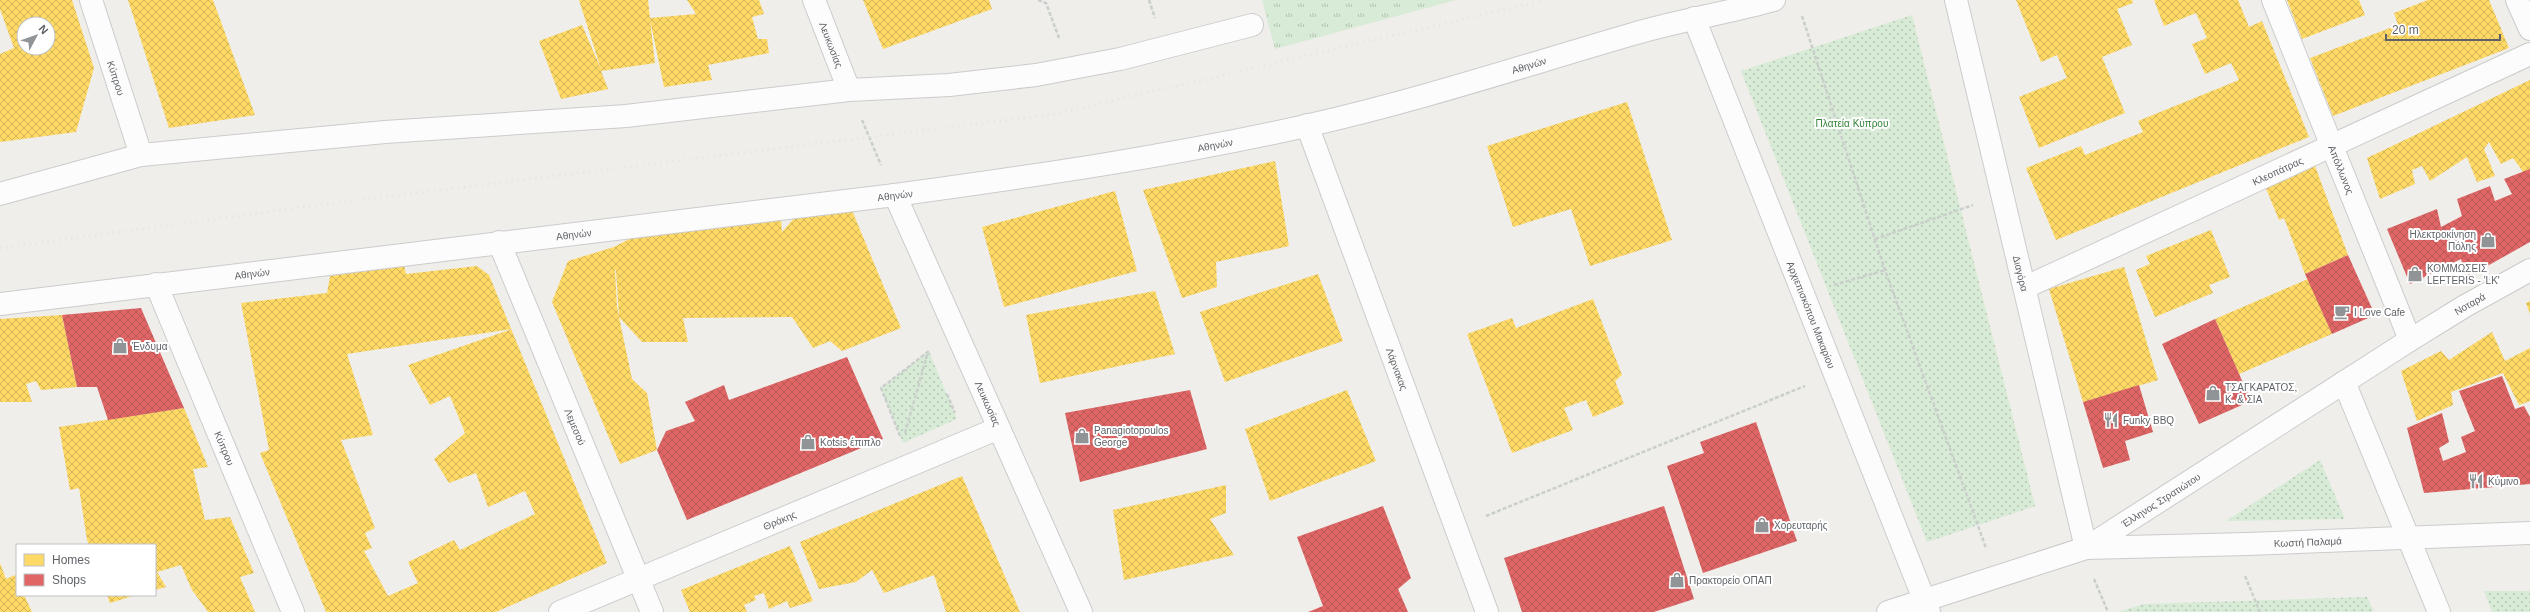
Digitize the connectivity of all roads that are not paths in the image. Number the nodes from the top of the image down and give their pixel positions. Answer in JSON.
{"nodes":[{"id":1,"x":91,"y":0,"type":"edge"},
{"id":2,"x":814,"y":0,"type":"edge"},
{"id":3,"x":1774,"y":0,"type":"edge"},
{"id":4,"x":1956,"y":0,"type":"edge"},
{"id":5,"x":2272,"y":0,"type":"edge"},
{"id":6,"x":2517,"y":0,"type":"edge"},
{"id":7,"x":1694,"y":18,"type":"junction"},
{"id":8,"x":1252,"y":25,"type":"dead end"},
{"id":9,"x":2530,"y":29,"type":"edge"},
{"id":10,"x":2530,"y":54,"type":"edge"},
{"id":11,"x":849,"y":90,"type":"junction"},
{"id":12,"x":1307,"y":125,"type":"junction"},
{"id":13,"x":2331,"y":146,"type":"junction"},
{"id":14,"x":141,"y":155,"type":"junction"},
{"id":15,"x":0,"y":194,"type":"edge"},
{"id":16,"x":894,"y":195,"type":"junction"},
{"id":17,"x":499,"y":242,"type":"junction"},
{"id":18,"x":2530,"y":270,"type":"edge"},
{"id":19,"x":156,"y":284,"type":"junction"},
{"id":20,"x":2026,"y":287,"type":"junction"},
{"id":21,"x":0,"y":304,"type":"edge"},
{"id":22,"x":2410,"y":340,"type":"junction"},
{"id":23,"x":2344,"y":382,"type":"junction"},
{"id":24,"x":999,"y":428,"type":"junction"},
{"id":25,"x":2530,"y":533,"type":"edge"},
{"id":26,"x":2410,"y":538,"type":"junction"},
{"id":27,"x":2086,"y":548,"type":"junction"},
{"id":28,"x":638,"y":579,"type":"junction"},
{"id":29,"x":1926,"y":606,"type":"edge"},
{"id":30,"x":293,"y":612,"type":"edge"},
{"id":31,"x":560,"y":612,"type":"edge"},
{"id":32,"x":652,"y":612,"type":"edge"},
{"id":33,"x":1081,"y":612,"type":"edge"},
{"id":34,"x":1487,"y":612,"type":"edge"},
{"id":35,"x":1888,"y":612,"type":"edge"},
{"id":36,"x":2439,"y":612,"type":"edge"}],
"edges":[{"from":1,"to":14,"type":"street","name":"Κύπρου"},
{"from":2,"to":11,"type":"street","name":"Λευκωσίας"},
{"from":3,"to":7,"type":"street","name":"Αθηνών"},
{"from":4,"to":20,"type":"street","name":"Διαγόρα"},
{"from":5,"to":13,"type":"street","name":"Απόλλωνος"},
{"from":6,"to":9,"type":"street"},
{"from":7,"to":12,"type":"street","name":"Αθηνών"},
{"from":7,"to":29,"type":"street","name":"Αρχιεπισκόπου Μακαρίου"},
{"from":8,"to":11,"type":"street"},
{"from":10,"to":13,"type":"street","name":"Κλεοπάτρας"},
{"from":11,"to":14,"type":"street"},
{"from":12,"to":16,"type":"street","name":"Αθηνών"},
{"from":12,"to":34,"type":"street","name":"Λάρνακας"},
{"from":13,"to":20,"type":"street","name":"Κλεοπάτρας"},
{"from":13,"to":22,"type":"street","name":"Απόλλωνος"},
{"from":14,"to":15,"type":"street"},
{"from":16,"to":17,"type":"street","name":"Αθηνών"},
{"from":16,"to":24,"type":"street","name":"Λευκωσίας"},
{"from":17,"to":19,"type":"street","name":"Αθηνών"},
{"from":17,"to":28,"type":"street","name":"Λεμεσού"},
{"from":18,"to":22,"type":"street","name":"Νοταρά"},
{"from":19,"to":21,"type":"street","name":"Αθηνών"},
{"from":19,"to":30,"type":"street","name":"Κύπρου"},
{"from":20,"to":27,"type":"street","name":"Διαγόρα"},
{"from":22,"to":23,"type":"street","name":"Έλληνος Στρατιώτου"},
{"from":23,"to":26,"type":"street"},
{"from":23,"to":27,"type":"street","name":"Έλληνος Στρατιώτου"},
{"from":24,"to":28,"type":"street","name":"Θράκης"},
{"from":24,"to":33,"type":"street","name":"Λευκωσίας"},
{"from":25,"to":26,"type":"street","name":"Κωστή Παλαμά"},
{"from":26,"to":27,"type":"street","name":"Κωστή Παλαμά"},
{"from":26,"to":36,"type":"street"},
{"from":27,"to":29,"type":"street","name":"Έλληνος Στρατιώτου"},
{"from":28,"to":31,"type":"street","name":"Θράκης"},
{"from":28,"to":32,"type":"street","name":"Λεμεσού"},
{"from":29,"to":35,"type":"street","name":"Έλληνος Στρατιώτου"}]}
